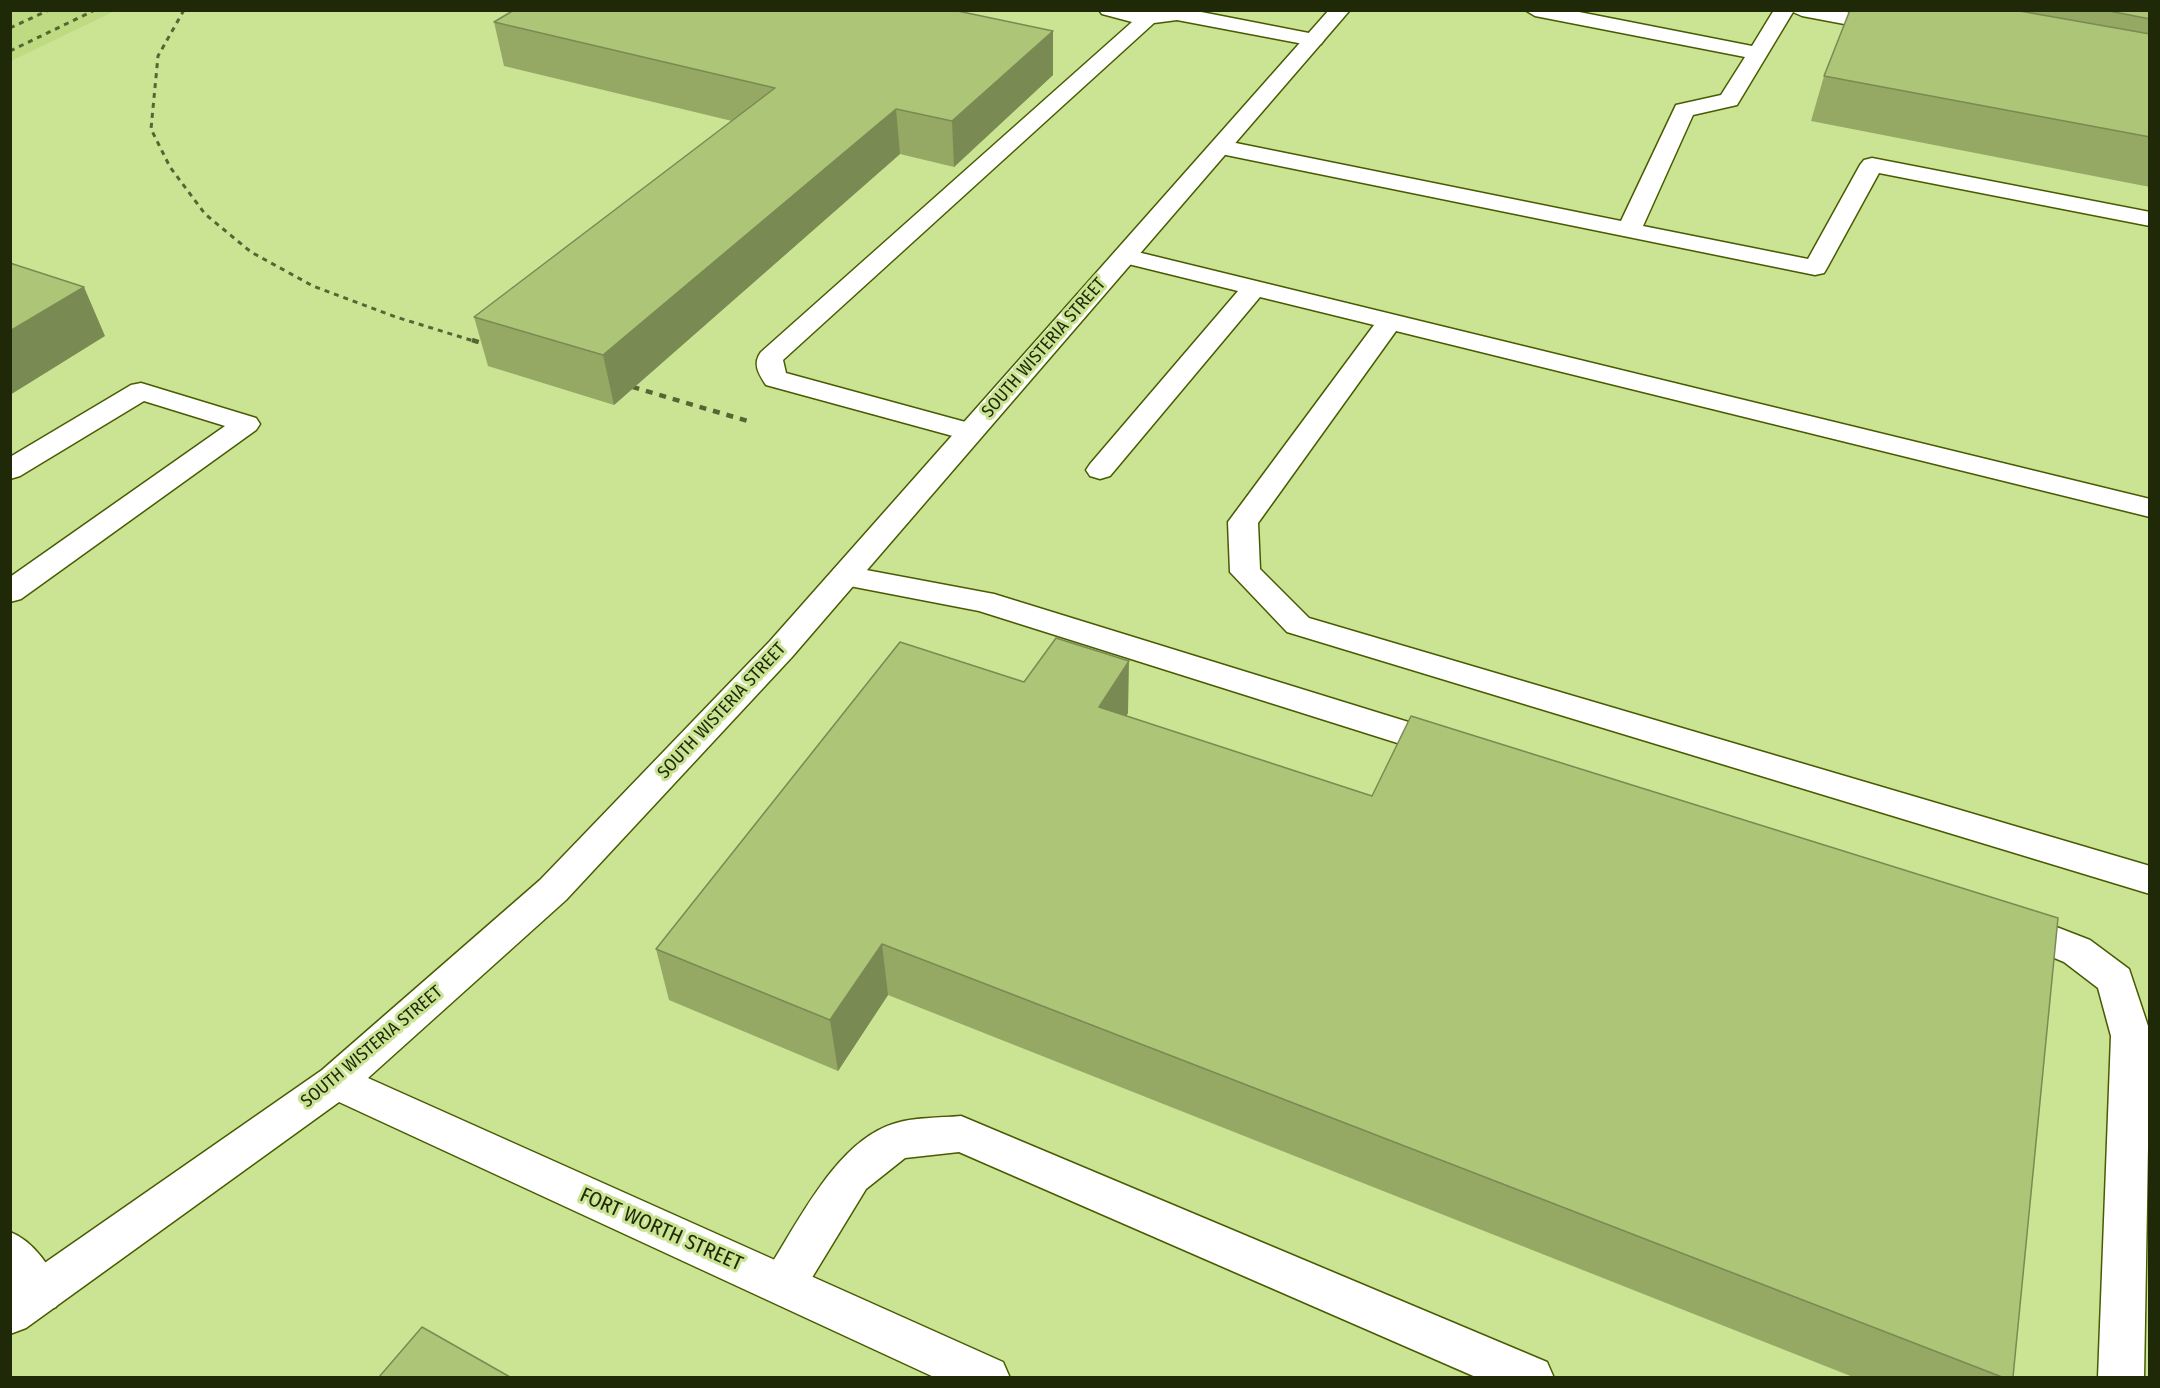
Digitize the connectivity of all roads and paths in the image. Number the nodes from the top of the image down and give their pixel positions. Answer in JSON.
{"nodes":[{"id":1,"x":1109,"y":10,"type":"edge"},
{"id":2,"x":1340,"y":10,"type":"edge"},
{"id":3,"x":1535,"y":10,"type":"edge"},
{"id":4,"x":1784,"y":10,"type":"edge"},
{"id":5,"x":1802,"y":10,"type":"edge"},
{"id":6,"x":1147,"y":19,"type":"junction"},
{"id":7,"x":1917,"y":31,"type":"edge"},
{"id":8,"x":1314,"y":40,"type":"junction"},
{"id":9,"x":1756,"y":53,"type":"junction"},
{"id":10,"x":1221,"y":147,"type":"junction"},
{"id":11,"x":2150,"y":219,"type":"edge"},
{"id":12,"x":1629,"y":230,"type":"junction"},
{"id":13,"x":1125,"y":256,"type":"junction"},
{"id":14,"x":1254,"y":288,"type":"junction"},
{"id":15,"x":1390,"y":321,"type":"junction"},
{"id":16,"x":970,"y":432,"type":"junction"},
{"id":17,"x":10,"y":470,"type":"edge"},
{"id":18,"x":1100,"y":470,"type":"dead end"},
{"id":19,"x":2150,"y":508,"type":"edge"},
{"id":20,"x":844,"y":576,"type":"junction"},
{"id":21,"x":10,"y":592,"type":"edge"},
{"id":22,"x":1475,"y":756,"type":"edge"},
{"id":23,"x":2150,"y":880,"type":"edge"},
{"id":24,"x":1989,"y":918,"type":"edge"},
{"id":25,"x":336,"y":1082,"type":"junction"},
{"id":26,"x":10,"y":1252,"type":"edge"},
{"id":27,"x":783,"y":1285,"type":"junction"},
{"id":28,"x":25,"y":1303,"type":"edge"},
{"id":29,"x":987,"y":1377,"type":"edge"},
{"id":30,"x":1531,"y":1377,"type":"edge"},
{"id":31,"x":2121,"y":1377,"type":"edge"}],
"edges":[{"from":1,"to":6,"type":"street"},
{"from":2,"to":8,"type":"street","name":"SOUTH WISTERIA STREET"},
{"from":3,"to":9,"type":"street"},
{"from":4,"to":9,"type":"street"},
{"from":5,"to":7,"type":"street"},
{"from":6,"to":8,"type":"street"},
{"from":6,"to":16,"type":"street"},
{"from":8,"to":10,"type":"street","name":"SOUTH WISTERIA STREET"},
{"from":9,"to":12,"type":"street"},
{"from":10,"to":12,"type":"street"},
{"from":10,"to":13,"type":"street","name":"SOUTH WISTERIA STREET"},
{"from":11,"to":12,"type":"street"},
{"from":13,"to":14,"type":"street"},
{"from":13,"to":16,"type":"street","name":"SOUTH WISTERIA STREET"},
{"from":14,"to":15,"type":"street"},
{"from":14,"to":18,"type":"street"},
{"from":15,"to":19,"type":"street"},
{"from":15,"to":23,"type":"street"},
{"from":16,"to":20,"type":"street","name":"SOUTH WISTERIA STREET"},
{"from":17,"to":21,"type":"street"},
{"from":20,"to":22,"type":"street"},
{"from":20,"to":25,"type":"street","name":"SOUTH WISTERIA STREET"},
{"from":24,"to":31,"type":"street"},
{"from":25,"to":27,"type":"street","name":"FORT WORTH STREET"},
{"from":25,"to":28,"type":"street","name":"SOUTH WISTERIA STREET"},
{"from":26,"to":28,"type":"street"},
{"from":27,"to":29,"type":"street","name":"FORT WORTH STREET"},
{"from":27,"to":30,"type":"street"}]}
